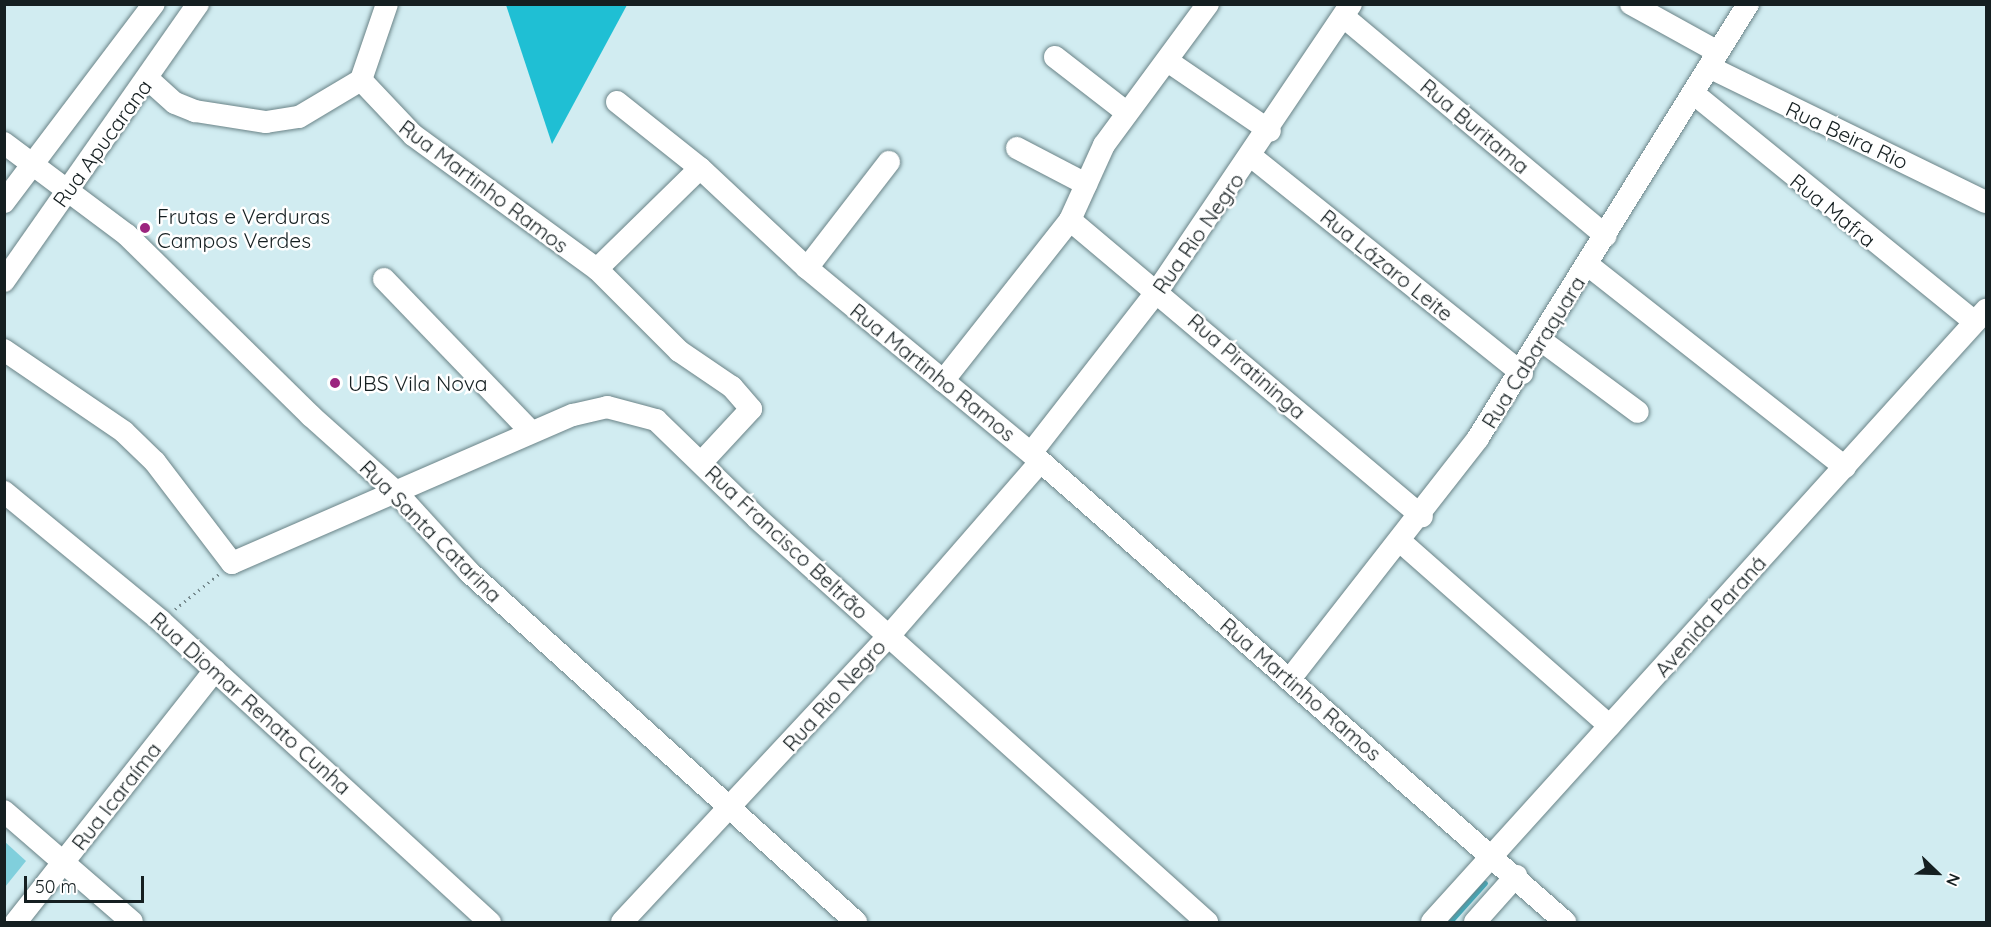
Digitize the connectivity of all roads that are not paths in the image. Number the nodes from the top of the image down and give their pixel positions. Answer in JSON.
{"nodes":[{"id":1,"x":154,"y":4,"type":"edge"},
{"id":2,"x":387,"y":4,"type":"edge"},
{"id":3,"x":1208,"y":4,"type":"edge"},
{"id":4,"x":1631,"y":4,"type":"edge"},
{"id":5,"x":1748,"y":4,"type":"edge"},
{"id":6,"x":197,"y":5,"type":"edge"},
{"id":7,"x":1347,"y":11,"type":"edge"},
{"id":8,"x":1055,"y":57,"type":"dead end"},
{"id":9,"x":1714,"y":59,"type":"junction"},
{"id":10,"x":1168,"y":62,"type":"junction"},
{"id":11,"x":148,"y":79,"type":"junction"},
{"id":12,"x":361,"y":80,"type":"junction"},
{"id":13,"x":1694,"y":93,"type":"junction"},
{"id":14,"x":617,"y":102,"type":"dead end"},
{"id":15,"x":1126,"y":112,"type":"junction"},
{"id":16,"x":1270,"y":130,"type":"junction"},
{"id":17,"x":4,"y":144,"type":"edge"},
{"id":18,"x":1017,"y":148,"type":"dead end"},
{"id":19,"x":1252,"y":157,"type":"junction"},
{"id":20,"x":889,"y":162,"type":"dead end"},
{"id":21,"x":37,"y":165,"type":"junction"},
{"id":22,"x":700,"y":168,"type":"junction"},
{"id":23,"x":1086,"y":184,"type":"junction"},
{"id":24,"x":64,"y":187,"type":"junction"},
{"id":25,"x":4,"y":202,"type":"edge"},
{"id":26,"x":1986,"y":202,"type":"edge"},
{"id":27,"x":1070,"y":220,"type":"junction"},
{"id":28,"x":1606,"y":236,"type":"junction"},
{"id":29,"x":1588,"y":264,"type":"junction"},
{"id":30,"x":807,"y":268,"type":"junction"},
{"id":31,"x":597,"y":269,"type":"junction"},
{"id":32,"x":384,"y":279,"type":"dead end"},
{"id":33,"x":4,"y":281,"type":"edge"},
{"id":34,"x":1158,"y":290,"type":"junction"},
{"id":35,"x":1981,"y":316,"type":"edge"},
{"id":36,"x":1542,"y":341,"type":"junction"},
{"id":37,"x":4,"y":350,"type":"edge"},
{"id":38,"x":1522,"y":373,"type":"junction"},
{"id":39,"x":943,"y":381,"type":"junction"},
{"id":40,"x":1638,"y":412,"type":"dead end"},
{"id":41,"x":531,"y":432,"type":"junction"},
{"id":42,"x":1036,"y":458,"type":"junction"},
{"id":43,"x":702,"y":462,"type":"junction"},
{"id":44,"x":1845,"y":467,"type":"junction"},
{"id":45,"x":4,"y":492,"type":"edge"},
{"id":46,"x":396,"y":492,"type":"junction"},
{"id":47,"x":1422,"y":516,"type":"junction"},
{"id":48,"x":1401,"y":542,"type":"junction"},
{"id":49,"x":888,"y":637,"type":"junction"},
{"id":50,"x":215,"y":670,"type":"junction"},
{"id":51,"x":1290,"y":679,"type":"junction"},
{"id":52,"x":1610,"y":726,"type":"junction"},
{"id":53,"x":731,"y":808,"type":"junction"},
{"id":54,"x":4,"y":811,"type":"edge"},
{"id":55,"x":1493,"y":856,"type":"junction"},
{"id":56,"x":64,"y":862,"type":"junction"},
{"id":57,"x":1516,"y":876,"type":"junction"},
{"id":58,"x":16,"y":922,"type":"edge"},
{"id":59,"x":132,"y":922,"type":"edge"},
{"id":60,"x":490,"y":922,"type":"edge"},
{"id":61,"x":622,"y":922,"type":"edge"},
{"id":62,"x":856,"y":922,"type":"edge"},
{"id":63,"x":1207,"y":922,"type":"edge"},
{"id":64,"x":1432,"y":922,"type":"edge"},
{"id":65,"x":1475,"y":922,"type":"edge"},
{"id":66,"x":1564,"y":922,"type":"edge"}],
"edges":[{"from":1,"to":21,"type":"street"},
{"from":2,"to":12,"type":"street"},
{"from":3,"to":10,"type":"street"},
{"from":4,"to":9,"type":"street"},
{"from":5,"to":9,"type":"street","name":"Rua Cabaraquara"},
{"from":6,"to":11,"type":"street","name":"Rua Apucarana"},
{"from":7,"to":16,"type":"street","name":"Rua Rio Negro"},
{"from":7,"to":28,"type":"street","name":"Rua Buritama"},
{"from":8,"to":15,"type":"street"},
{"from":9,"to":13,"type":"street","name":"Rua Cabaraquara"},
{"from":9,"to":26,"type":"street","name":"Rua Beira Rio"},
{"from":10,"to":15,"type":"street"},
{"from":10,"to":16,"type":"street"},
{"from":11,"to":12,"type":"street"},
{"from":11,"to":24,"type":"street","name":"Rua Apucarana"},
{"from":12,"to":31,"type":"street","name":"Rua Martinho Ramos"},
{"from":13,"to":28,"type":"street","name":"Rua Cabaraquara"},
{"from":13,"to":35,"type":"street","name":"Rua Mafra"},
{"from":14,"to":22,"type":"street","name":"Rua Martinho Ramos"},
{"from":15,"to":23,"type":"street"},
{"from":16,"to":19,"type":"street","name":"Rua Rio Negro"},
{"from":17,"to":21,"type":"street","name":"Rua Santa Catarina"},
{"from":18,"to":23,"type":"street"},
{"from":19,"to":34,"type":"street","name":"Rua Rio Negro"},
{"from":19,"to":38,"type":"street","name":"Rua Lázaro Leite"},
{"from":20,"to":30,"type":"street"},
{"from":21,"to":24,"type":"street","name":"Rua Santa Catarina"},
{"from":21,"to":25,"type":"street"},
{"from":22,"to":30,"type":"street","name":"Rua Martinho Ramos"},
{"from":22,"to":31,"type":"street"},
{"from":23,"to":27,"type":"street"},
{"from":24,"to":33,"type":"street","name":"Rua Apucarana"},
{"from":24,"to":46,"type":"street","name":"Rua Santa Catarina"},
{"from":27,"to":34,"type":"street","name":"Rua Piratininga"},
{"from":27,"to":39,"type":"street"},
{"from":28,"to":29,"type":"street","name":"Rua Cabaraquara"},
{"from":29,"to":36,"type":"street","name":"Rua Cabaraquara"},
{"from":29,"to":44,"type":"street"},
{"from":30,"to":39,"type":"street","name":"Rua Martinho Ramos"},
{"from":31,"to":43,"type":"street","name":"Rua Martinho Ramos"},
{"from":32,"to":41,"type":"street"},
{"from":34,"to":42,"type":"street","name":"Rua Rio Negro"},
{"from":34,"to":47,"type":"street","name":"Rua Piratininga"},
{"from":35,"to":44,"type":"street","name":"Avenida Paraná"},
{"from":36,"to":38,"type":"street","name":"Rua Cabaraquara"},
{"from":36,"to":40,"type":"street"},
{"from":37,"to":46,"type":"street","name":"Rua Francisco Beltrão"},
{"from":38,"to":47,"type":"street","name":"Rua Cabaraquara"},
{"from":39,"to":42,"type":"street","name":"Rua Martinho Ramos"},
{"from":41,"to":43,"type":"street","name":"Rua Francisco Beltrão"},
{"from":41,"to":46,"type":"street","name":"Rua Francisco Beltrão"},
{"from":42,"to":49,"type":"street","name":"Rua Rio Negro"},
{"from":42,"to":51,"type":"street","name":"Rua Martinho Ramos"},
{"from":43,"to":49,"type":"street","name":"Rua Francisco Beltrão"},
{"from":44,"to":52,"type":"street","name":"Avenida Paraná"},
{"from":45,"to":50,"type":"street","name":"Rua Diomar Renato Cunha"},
{"from":46,"to":53,"type":"street","name":"Rua Santa Catarina"},
{"from":47,"to":48,"type":"street","name":"Rua Cabaraquara"},
{"from":48,"to":51,"type":"street","name":"Rua Cabaraquara"},
{"from":48,"to":52,"type":"street"},
{"from":49,"to":53,"type":"street","name":"Rua Rio Negro"},
{"from":49,"to":63,"type":"street","name":"Rua Francisco Beltrão"},
{"from":50,"to":56,"type":"street","name":"Rua Icaraíma"},
{"from":50,"to":60,"type":"street","name":"Rua Diomar Renato Cunha"},
{"from":51,"to":55,"type":"street","name":"Rua Martinho Ramos"},
{"from":52,"to":55,"type":"street","name":"Avenida Paraná"},
{"from":53,"to":61,"type":"street","name":"Rua Rio Negro"},
{"from":53,"to":62,"type":"street","name":"Rua Santa Catarina"},
{"from":54,"to":56,"type":"street"},
{"from":55,"to":57,"type":"street","name":"Rua Martinho Ramos"},
{"from":55,"to":64,"type":"street","name":"Avenida Paraná"},
{"from":56,"to":58,"type":"street","name":"Rua Icaraíma"},
{"from":56,"to":59,"type":"street"},
{"from":57,"to":65,"type":"street"},
{"from":57,"to":66,"type":"street","name":"Rua Martinho Ramos"}]}
